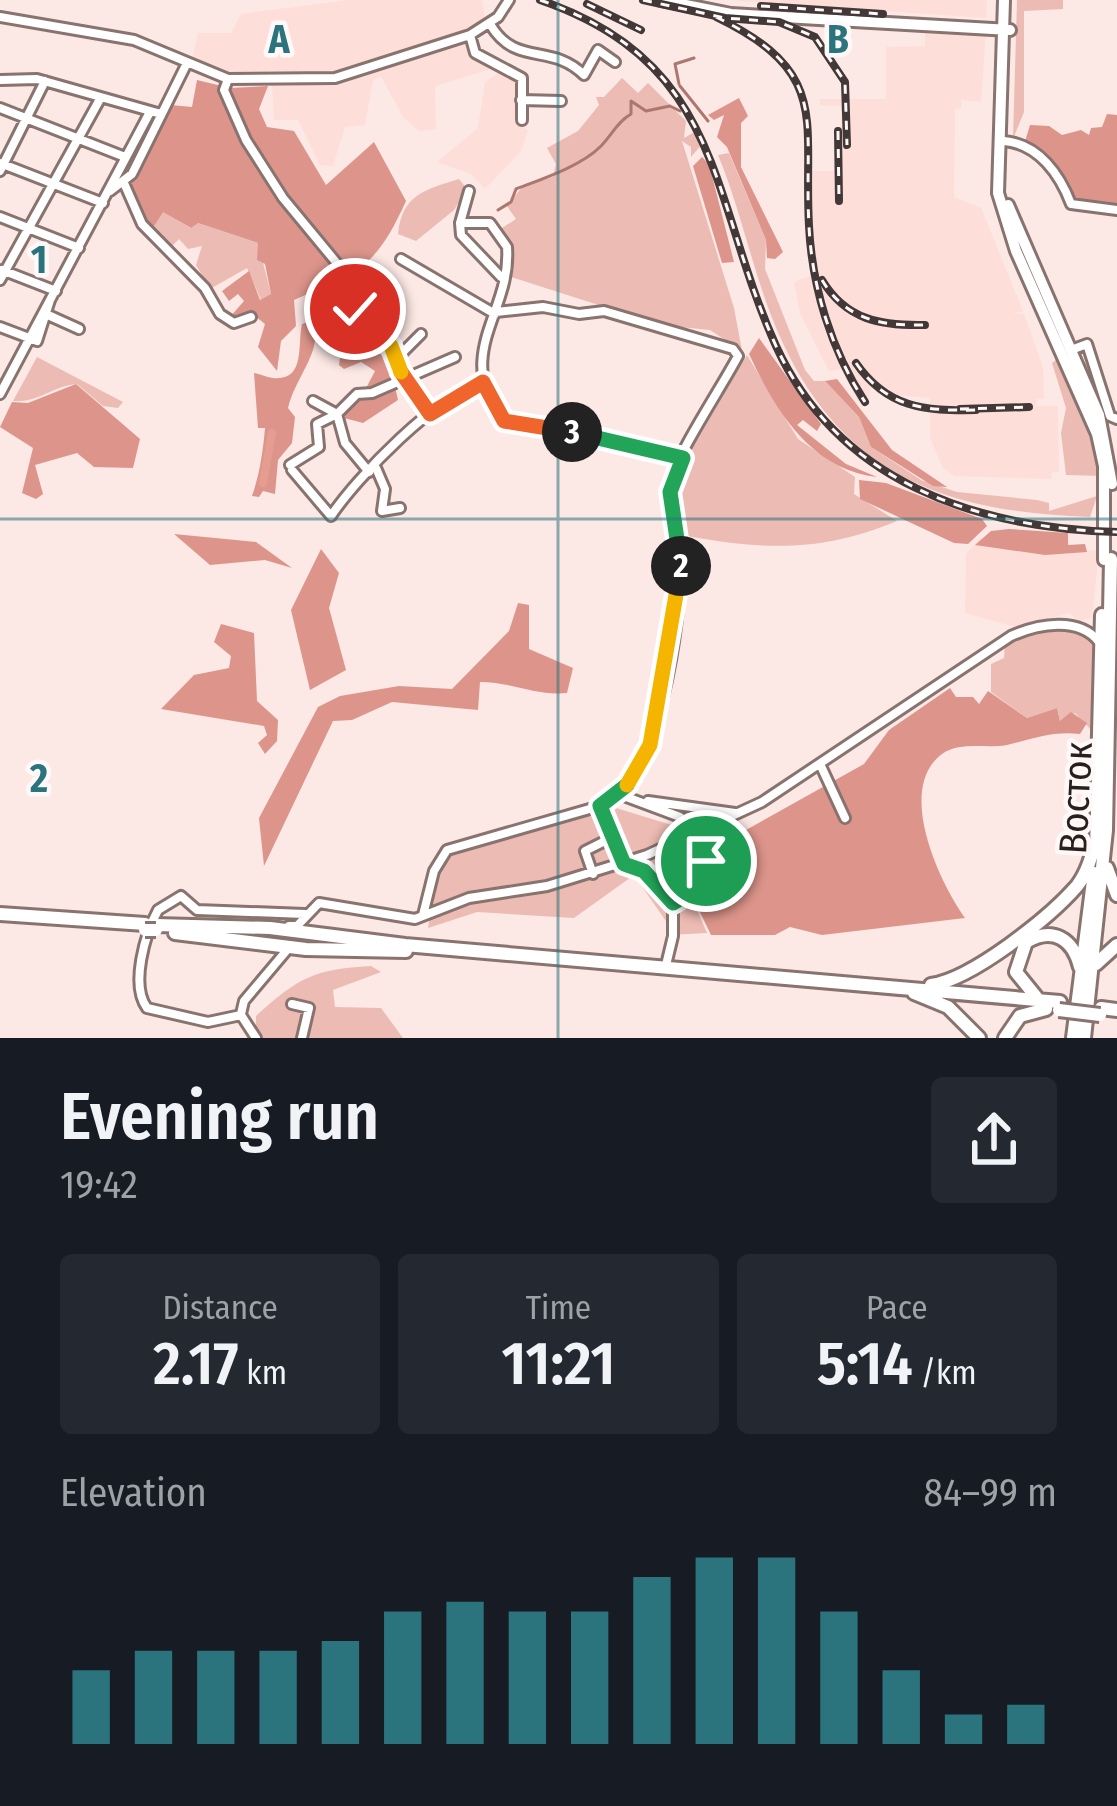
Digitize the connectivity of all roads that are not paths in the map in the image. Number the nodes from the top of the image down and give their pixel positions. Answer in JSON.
{"nodes":[{"id":1,"x":509,"y":0,"type":"edge"},
{"id":2,"x":661,"y":0,"type":"edge"},
{"id":3,"x":1007,"y":0,"type":"edge"},
{"id":4,"x":0,"y":17,"type":"edge"},
{"id":5,"x":490,"y":24,"type":"junction"},
{"id":6,"x":1007,"y":30,"type":"junction"},
{"id":7,"x":470,"y":35,"type":"junction"},
{"id":8,"x":188,"y":62,"type":"junction"},
{"id":9,"x":615,"y":62,"type":"dead end"},
{"id":10,"x":207,"y":71,"type":"junction"},
{"id":11,"x":228,"y":79,"type":"junction"},
{"id":12,"x":0,"y":80,"type":"edge"},
{"id":13,"x":45,"y":82,"type":"junction"},
{"id":14,"x":224,"y":90,"type":"junction"},
{"id":15,"x":100,"y":99,"type":"junction"},
{"id":16,"x":521,"y":100,"type":"junction"},
{"id":17,"x":561,"y":100,"type":"dead end"},
{"id":18,"x":0,"y":109,"type":"edge"},
{"id":19,"x":150,"y":112,"type":"junction"},
{"id":20,"x":161,"y":114,"type":"junction"},
{"id":21,"x":522,"y":120,"type":"dead end"},
{"id":22,"x":29,"y":121,"type":"junction"},
{"id":23,"x":77,"y":138,"type":"junction"},
{"id":24,"x":1004,"y":141,"type":"junction"},
{"id":25,"x":125,"y":158,"type":"junction"},
{"id":26,"x":1,"y":166,"type":"edge"},
{"id":27,"x":124,"y":183,"type":"junction"},
{"id":28,"x":52,"y":184,"type":"junction"},
{"id":29,"x":110,"y":191,"type":"junction"},
{"id":30,"x":469,"y":191,"type":"dead end"},
{"id":31,"x":103,"y":203,"type":"junction"},
{"id":32,"x":1117,"y":210,"type":"edge"},
{"id":33,"x":0,"y":217,"type":"edge"},
{"id":34,"x":460,"y":223,"type":"junction"},
{"id":35,"x":28,"y":228,"type":"junction"},
{"id":36,"x":79,"y":248,"type":"junction"},
{"id":37,"x":401,"y":259,"type":"dead end"},
{"id":38,"x":2,"y":273,"type":"edge"},
{"id":39,"x":501,"y":277,"type":"junction"},
{"id":40,"x":53,"y":295,"type":"junction"},
{"id":41,"x":48,"y":315,"type":"junction"},
{"id":42,"x":497,"y":316,"type":"junction"},
{"id":43,"x":251,"y":317,"type":"dead end"},
{"id":44,"x":0,"y":327,"type":"edge"},
{"id":45,"x":80,"y":329,"type":"dead end"},
{"id":46,"x":421,"y":334,"type":"dead end"},
{"id":47,"x":32,"y":339,"type":"junction"},
{"id":48,"x":1065,"y":352,"type":"junction"},
{"id":49,"x":455,"y":357,"type":"dead end"},
{"id":50,"x":396,"y":358,"type":"junction"},
{"id":51,"x":403,"y":379,"type":"junction"},
{"id":52,"x":483,"y":382,"type":"junction"},
{"id":53,"x":2,"y":387,"type":"edge"},
{"id":54,"x":314,"y":400,"type":"dead end"},
{"id":55,"x":430,"y":414,"type":"junction"},
{"id":56,"x":338,"y":415,"type":"junction"},
{"id":57,"x":1117,"y":418,"type":"edge"},
{"id":58,"x":683,"y":458,"type":"junction"},
{"id":59,"x":372,"y":470,"type":"junction"},
{"id":60,"x":400,"y":508,"type":"dead end"},
{"id":61,"x":1108,"y":560,"type":"junction"},
{"id":62,"x":1102,"y":613,"type":"junction"},
{"id":63,"x":1082,"y":628,"type":"junction"},
{"id":64,"x":1101,"y":650,"type":"junction"},
{"id":65,"x":820,"y":764,"type":"junction"},
{"id":66,"x":1113,"y":778,"type":"edge"},
{"id":67,"x":621,"y":795,"type":"junction"},
{"id":68,"x":648,"y":802,"type":"junction"},
{"id":69,"x":600,"y":806,"type":"junction"},
{"id":70,"x":737,"y":813,"type":"junction"},
{"id":71,"x":680,"y":818,"type":"dead end"},
{"id":72,"x":845,"y":818,"type":"dead end"},
{"id":73,"x":613,"y":837,"type":"junction"},
{"id":74,"x":1101,"y":839,"type":"junction"},
{"id":75,"x":706,"y":861,"type":"dead end"},
{"id":76,"x":624,"y":864,"type":"junction"},
{"id":77,"x":593,"y":874,"type":"junction"},
{"id":78,"x":1117,"y":895,"type":"edge"},
{"id":79,"x":673,"y":903,"type":"junction"},
{"id":80,"x":307,"y":914,"type":"junction"},
{"id":81,"x":425,"y":914,"type":"junction"},
{"id":82,"x":0,"y":916,"type":"edge"},
{"id":83,"x":151,"y":928,"type":"junction"},
{"id":84,"x":269,"y":928,"type":"junction"},
{"id":85,"x":343,"y":934,"type":"junction"},
{"id":86,"x":235,"y":942,"type":"junction"},
{"id":87,"x":1117,"y":945,"type":"edge"},
{"id":88,"x":306,"y":949,"type":"junction"},
{"id":89,"x":666,"y":964,"type":"junction"},
{"id":90,"x":270,"y":965,"type":"junction"},
{"id":91,"x":1087,"y":974,"type":"junction"},
{"id":92,"x":907,"y":990,"type":"junction"},
{"id":93,"x":292,"y":1004,"type":"dead end"},
{"id":94,"x":1052,"y":1006,"type":"junction"},
{"id":95,"x":1110,"y":1013,"type":"edge"},
{"id":96,"x":241,"y":1015,"type":"junction"},
{"id":97,"x":216,"y":1022,"type":"junction"},
{"id":98,"x":212,"y":1038,"type":"edge"},
{"id":99,"x":256,"y":1038,"type":"edge"},
{"id":100,"x":302,"y":1038,"type":"edge"},
{"id":101,"x":979,"y":1038,"type":"edge"},
{"id":102,"x":1005,"y":1038,"type":"edge"},
{"id":103,"x":1073,"y":1038,"type":"edge"},
{"id":104,"x":1084,"y":1038,"type":"edge"}],
"edges":[{"from":1,"to":5,"type":"street"},
{"from":2,"to":6,"type":"main road"},
{"from":3,"to":6,"type":"main road"},
{"from":4,"to":8,"type":"street"},
{"from":5,"to":7,"type":"street"},
{"from":5,"to":9,"type":"street"},
{"from":6,"to":24,"type":"main road"},
{"from":6,"to":48,"type":"main road"},
{"from":7,"to":11,"type":"street"},
{"from":7,"to":16,"type":"street"},
{"from":8,"to":10,"type":"street"},
{"from":8,"to":20,"type":"street"},
{"from":10,"to":11,"type":"street"},
{"from":10,"to":14,"type":"street"},
{"from":11,"to":14,"type":"street"},
{"from":12,"to":13,"type":"street"},
{"from":13,"to":15,"type":"street"},
{"from":13,"to":22,"type":"street"},
{"from":14,"to":50,"type":"street"},
{"from":15,"to":19,"type":"street"},
{"from":15,"to":23,"type":"street"},
{"from":16,"to":17,"type":"street"},
{"from":16,"to":21,"type":"street"},
{"from":18,"to":22,"type":"street"},
{"from":19,"to":20,"type":"street"},
{"from":19,"to":25,"type":"street"},
{"from":20,"to":27,"type":"street"},
{"from":22,"to":23,"type":"street"},
{"from":22,"to":26,"type":"street"},
{"from":23,"to":25,"type":"street"},
{"from":23,"to":28,"type":"street"},
{"from":24,"to":32,"type":"street"},
{"from":24,"to":48,"type":"main road"},
{"from":25,"to":29,"type":"street"},
{"from":26,"to":28,"type":"street"},
{"from":27,"to":29,"type":"street"},
{"from":27,"to":43,"type":"street"},
{"from":28,"to":31,"type":"street"},
{"from":28,"to":35,"type":"street"},
{"from":29,"to":31,"type":"street"},
{"from":30,"to":34,"type":"street"},
{"from":31,"to":36,"type":"street"},
{"from":33,"to":35,"type":"street"},
{"from":34,"to":39,"type":"street"},
{"from":34,"to":39,"type":"street"},
{"from":35,"to":36,"type":"street"},
{"from":35,"to":38,"type":"street"},
{"from":36,"to":40,"type":"street"},
{"from":37,"to":42,"type":"street"},
{"from":38,"to":40,"type":"street"},
{"from":39,"to":42,"type":"street"},
{"from":40,"to":41,"type":"street"},
{"from":40,"to":47,"type":"street"},
{"from":41,"to":45,"type":"street"},
{"from":41,"to":47,"type":"street"},
{"from":42,"to":52,"type":"street"},
{"from":42,"to":58,"type":"street"},
{"from":44,"to":47,"type":"street"},
{"from":46,"to":50,"type":"street"},
{"from":47,"to":53,"type":"street"},
{"from":48,"to":57,"type":"street"},
{"from":48,"to":61,"type":"main road"},
{"from":49,"to":51,"type":"street"},
{"from":50,"to":51,"type":"street"},
{"from":51,"to":55,"type":"street"},
{"from":51,"to":56,"type":"street"},
{"from":52,"to":55,"type":"street"},
{"from":52,"to":58,"type":"street"},
{"from":54,"to":56,"type":"street"},
{"from":55,"to":59,"type":"street"},
{"from":56,"to":59,"type":"street"},
{"from":56,"to":59,"type":"street"},
{"from":58,"to":67,"type":"street"},
{"from":59,"to":60,"type":"street"},
{"from":61,"to":62,"type":"highway","name":"Восток"},
{"from":61,"to":66,"type":"highway","name":"Восток"},
{"from":62,"to":63,"type":"street"},
{"from":62,"to":64,"type":"highway","name":"Восток"},
{"from":63,"to":64,"type":"street"},
{"from":63,"to":65,"type":"street"},
{"from":64,"to":74,"type":"highway","name":"Восток"},
{"from":65,"to":70,"type":"street"},
{"from":65,"to":72,"type":"street"},
{"from":66,"to":74,"type":"highway","name":"Восток"},
{"from":67,"to":68,"type":"street"},
{"from":67,"to":69,"type":"street"},
{"from":68,"to":70,"type":"street"},
{"from":68,"to":71,"type":"street"},
{"from":69,"to":73,"type":"street"},
{"from":69,"to":81,"type":"street"},
{"from":70,"to":76,"type":"street"},
{"from":73,"to":76,"type":"street"},
{"from":73,"to":77,"type":"street"},
{"from":74,"to":78,"type":"highway"},
{"from":74,"to":91,"type":"highway","name":"Восток"},
{"from":74,"to":92,"type":"highway"},
{"from":75,"to":79,"type":"street"},
{"from":76,"to":77,"type":"street"},
{"from":76,"to":79,"type":"street"},
{"from":77,"to":81,"type":"street"},
{"from":79,"to":89,"type":"street"},
{"from":80,"to":81,"type":"street"},
{"from":80,"to":84,"type":"street"},
{"from":80,"to":85,"type":"street"},
{"from":80,"to":97,"type":"street"},
{"from":82,"to":83,"type":"highway"},
{"from":83,"to":84,"type":"highway"},
{"from":83,"to":86,"type":"highway"},
{"from":84,"to":85,"type":"highway"},
{"from":85,"to":89,"type":"highway"},
{"from":86,"to":88,"type":"highway"},
{"from":86,"to":90,"type":"street"},
{"from":87,"to":91,"type":"highway"},
{"from":88,"to":90,"type":"street"},
{"from":88,"to":92,"type":"highway"},
{"from":89,"to":92,"type":"highway"},
{"from":90,"to":96,"type":"street"},
{"from":91,"to":94,"type":"highway"},
{"from":91,"to":103,"type":"highway","name":"Восток"},
{"from":91,"to":104,"type":"highway","name":"Восток"},
{"from":92,"to":94,"type":"highway"},
{"from":92,"to":101,"type":"highway"},
{"from":93,"to":100,"type":"street"},
{"from":94,"to":95,"type":"highway","bridge":true},
{"from":94,"to":102,"type":"highway"},
{"from":96,"to":97,"type":"street"},
{"from":96,"to":99,"type":"street"},
{"from":97,"to":98,"type":"street"}]}
